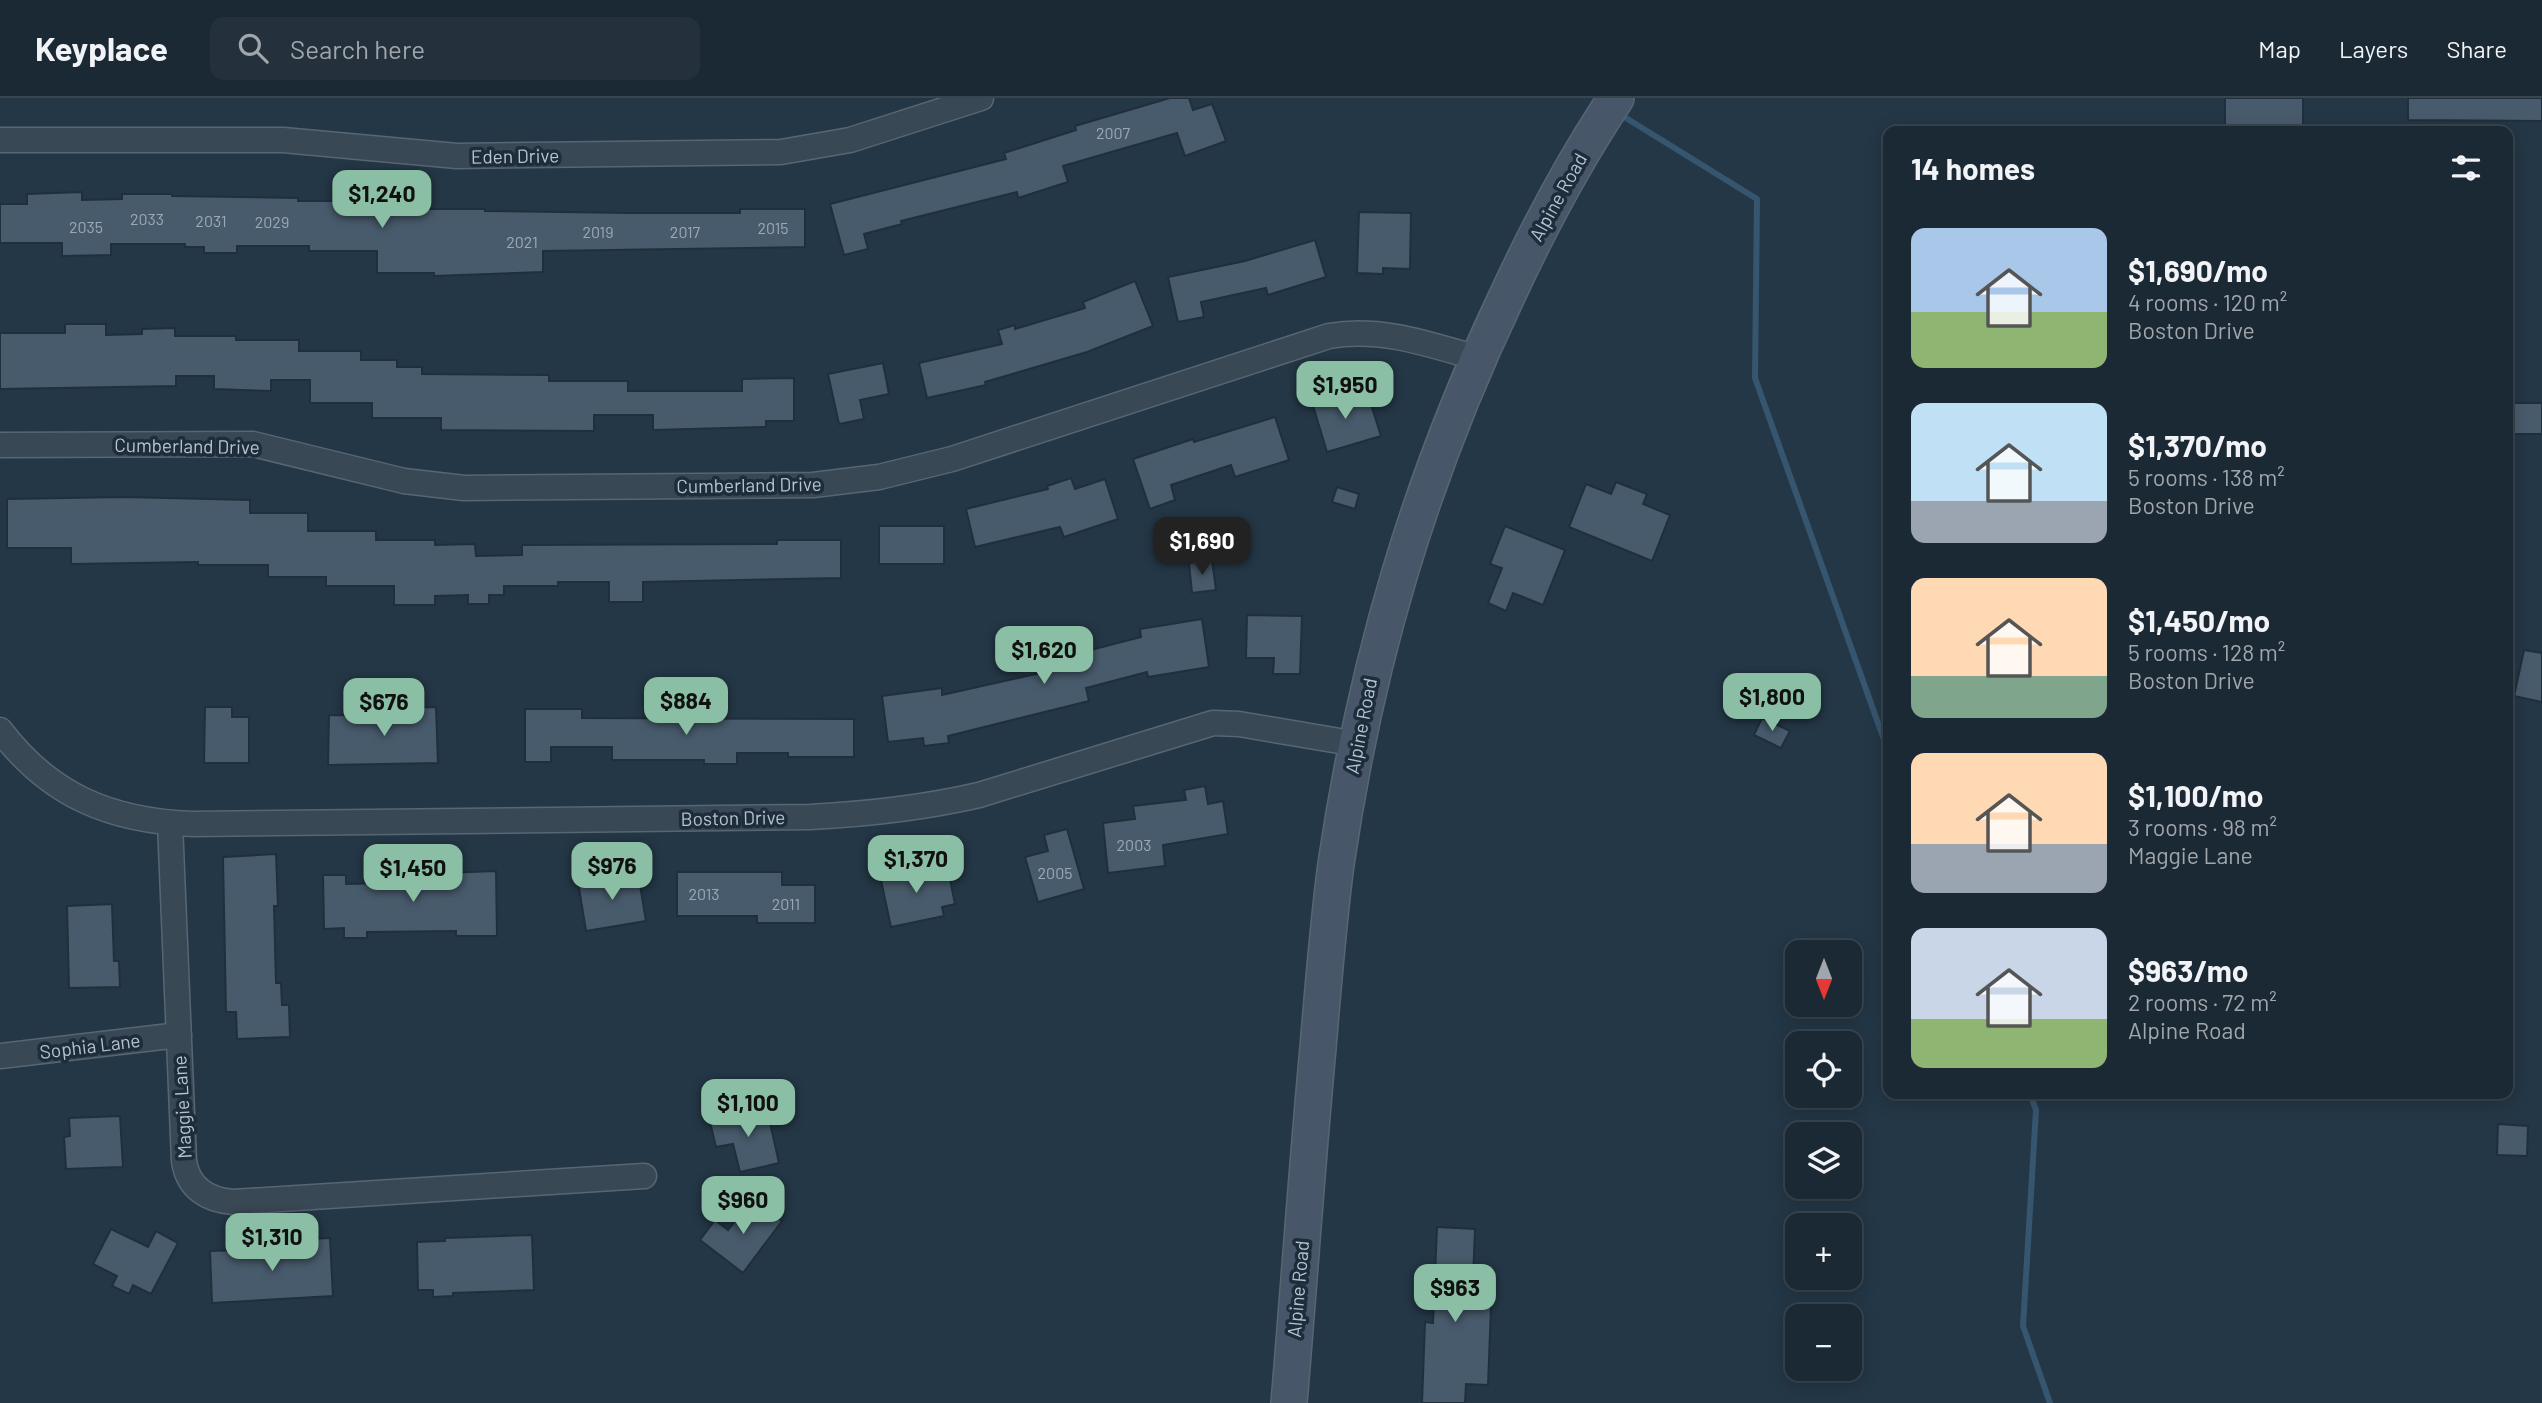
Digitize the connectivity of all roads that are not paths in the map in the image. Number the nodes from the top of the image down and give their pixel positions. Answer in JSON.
{"nodes":[{"id":1,"x":981,"y":98,"type":"edge"},
{"id":2,"x":1616,"y":98,"type":"edge"},
{"id":3,"x":0,"y":141,"type":"edge"},
{"id":4,"x":1477,"y":358,"type":"junction"},
{"id":5,"x":0,"y":445,"type":"edge"},
{"id":6,"x":0,"y":730,"type":"edge"},
{"id":7,"x":1357,"y":744,"type":"junction"},
{"id":8,"x":170,"y":823,"type":"junction"},
{"id":9,"x":179,"y":1035,"type":"junction"},
{"id":10,"x":0,"y":1056,"type":"edge"},
{"id":11,"x":644,"y":1176,"type":"dead end"},
{"id":12,"x":1289,"y":1403,"type":"edge"}],
"edges":[{"from":1,"to":3,"type":"street","name":"Eden Drive"},
{"from":2,"to":4,"type":"main road","name":"Alpine Road"},
{"from":4,"to":5,"type":"street","name":"Cumberland Drive"},
{"from":4,"to":7,"type":"main road","name":"Alpine Road"},
{"from":6,"to":8,"type":"street","name":"Boston Drive"},
{"from":7,"to":8,"type":"street","name":"Boston Drive"},
{"from":7,"to":12,"type":"main road","name":"Alpine Road"},
{"from":8,"to":9,"type":"street","name":"Maggie Lane"},
{"from":9,"to":10,"type":"street","name":"Sophia Lane"},
{"from":9,"to":11,"type":"street","name":"Maggie Lane"}]}
